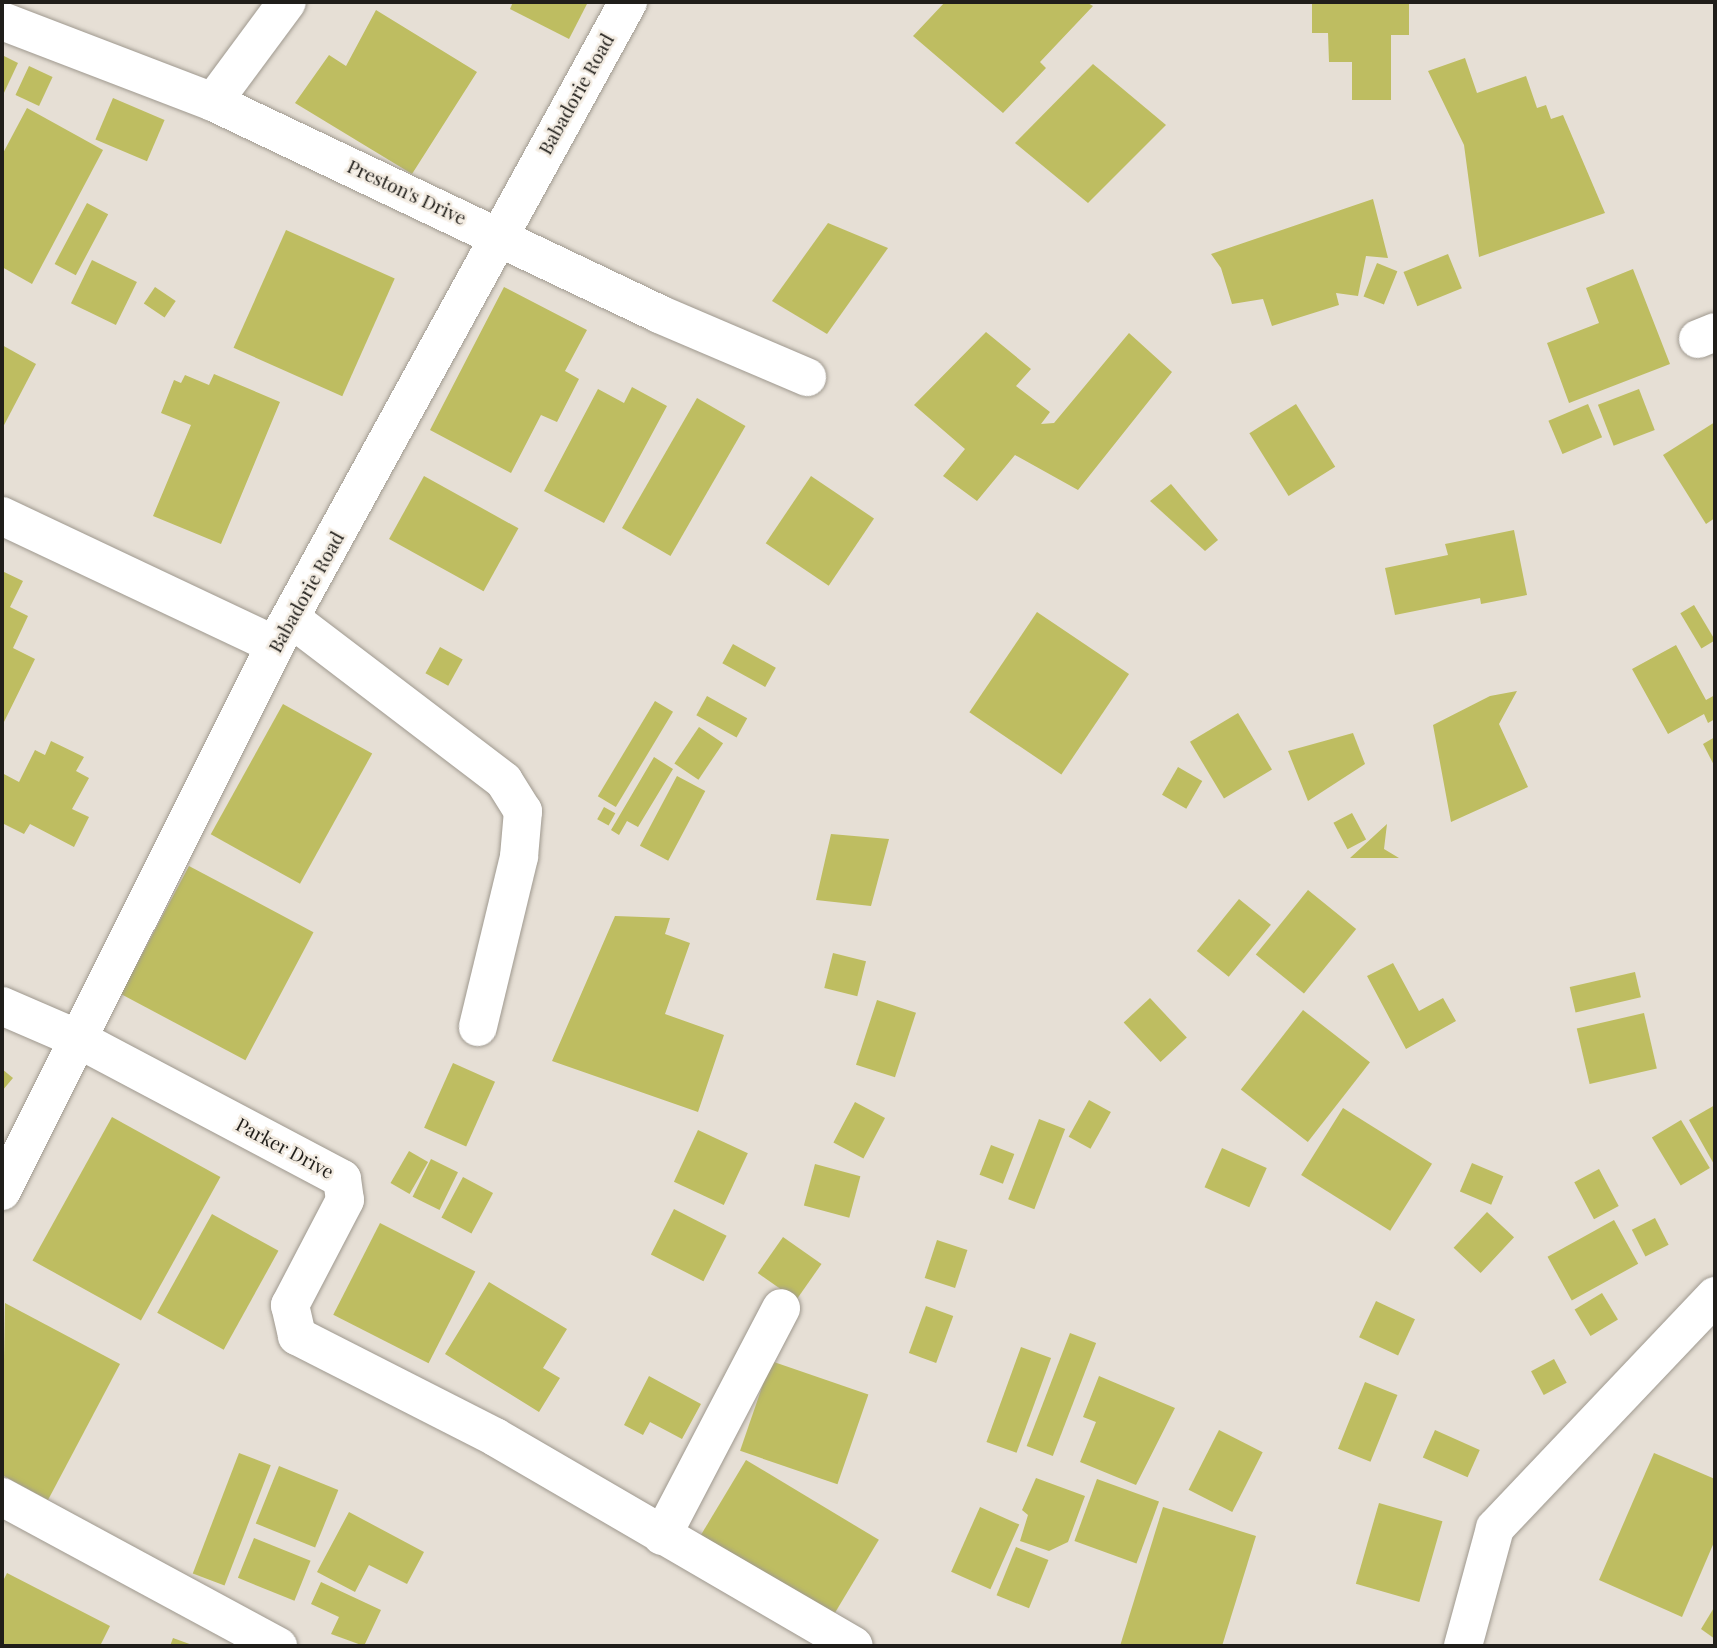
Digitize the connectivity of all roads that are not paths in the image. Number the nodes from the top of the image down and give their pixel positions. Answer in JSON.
{"nodes":[{"id":1,"x":287,"y":2,"type":"edge"},
{"id":2,"x":628,"y":2,"type":"edge"},
{"id":3,"x":2,"y":21,"type":"edge"},
{"id":4,"x":213,"y":102,"type":"junction"},
{"id":5,"x":498,"y":234,"type":"junction"},
{"id":6,"x":807,"y":377,"type":"dead end"},
{"id":7,"x":2,"y":516,"type":"edge"},
{"id":8,"x":284,"y":632,"type":"junction"},
{"id":9,"x":2,"y":1006,"type":"edge"},
{"id":10,"x":478,"y":1027,"type":"dead end"},
{"id":11,"x":76,"y":1038,"type":"junction"},
{"id":12,"x":2,"y":1191,"type":"edge"},
{"id":13,"x":1715,"y":1296,"type":"edge"},
{"id":14,"x":781,"y":1308,"type":"dead end"},
{"id":15,"x":2,"y":1497,"type":"edge"},
{"id":16,"x":662,"y":1536,"type":"junction"},
{"id":17,"x":278,"y":1646,"type":"edge"},
{"id":18,"x":854,"y":1646,"type":"edge"},
{"id":19,"x":1463,"y":1646,"type":"edge"}],
"edges":[{"from":1,"to":4,"type":"street"},
{"from":2,"to":5,"type":"street","name":"Babadorie Road"},
{"from":3,"to":4,"type":"street","name":"Preston's Drive"},
{"from":4,"to":5,"type":"street","name":"Preston's Drive"},
{"from":5,"to":6,"type":"street","name":"Preston's Drive"},
{"from":5,"to":8,"type":"street","name":"Babadorie Road"},
{"from":7,"to":8,"type":"street"},
{"from":8,"to":10,"type":"street"},
{"from":8,"to":11,"type":"street","name":"Babadorie Road"},
{"from":9,"to":11,"type":"street"},
{"from":11,"to":12,"type":"street","name":"Babadorie Road"},
{"from":11,"to":16,"type":"street","name":"Parker Drive"},
{"from":13,"to":19,"type":"street"},
{"from":14,"to":16,"type":"street"},
{"from":15,"to":17,"type":"street"},
{"from":16,"to":18,"type":"street"}]}
